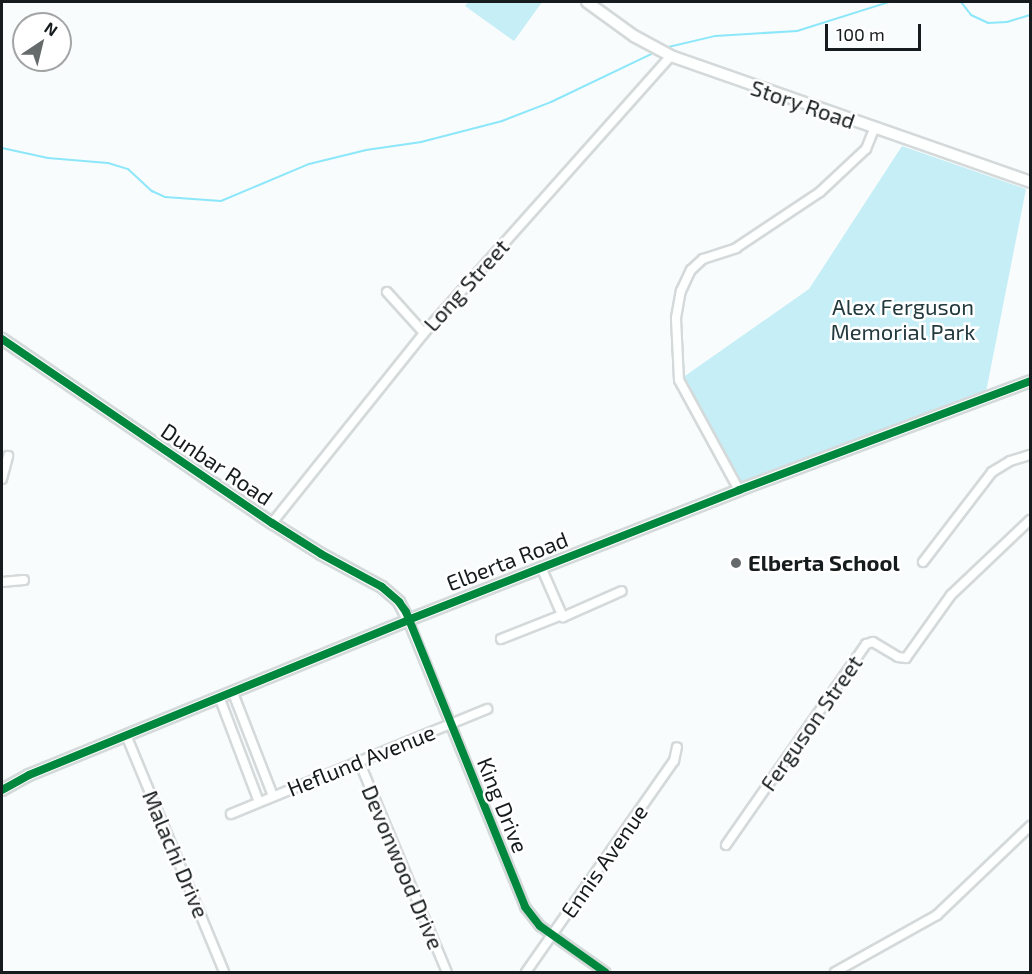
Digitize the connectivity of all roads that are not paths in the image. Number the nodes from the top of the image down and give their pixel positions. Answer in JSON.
{"nodes":[{"id":1,"x":587,"y":2,"type":"edge"},
{"id":2,"x":671,"y":56,"type":"junction"},
{"id":3,"x":874,"y":129,"type":"junction"},
{"id":4,"x":1030,"y":182,"type":"edge"},
{"id":5,"x":387,"y":292,"type":"dead end"},
{"id":6,"x":424,"y":333,"type":"junction"},
{"id":7,"x":2,"y":339,"type":"edge"},
{"id":8,"x":1030,"y":381,"type":"edge"},
{"id":9,"x":1030,"y":455,"type":"edge"},
{"id":10,"x":8,"y":456,"type":"dead end"},
{"id":11,"x":2,"y":479,"type":"edge"},
{"id":12,"x":739,"y":490,"type":"junction"},
{"id":13,"x":1030,"y":519,"type":"edge"},
{"id":14,"x":272,"y":523,"type":"junction"},
{"id":15,"x":923,"y":562,"type":"dead end"},
{"id":16,"x":541,"y":567,"type":"junction"},
{"id":17,"x":24,"y":580,"type":"dead end"},
{"id":18,"x":2,"y":582,"type":"edge"},
{"id":19,"x":622,"y":591,"type":"dead end"},
{"id":20,"x":562,"y":615,"type":"junction"},
{"id":21,"x":408,"y":620,"type":"junction"},
{"id":22,"x":501,"y":639,"type":"dead end"},
{"id":23,"x":233,"y":693,"type":"junction"},
{"id":24,"x":220,"y":699,"type":"junction"},
{"id":25,"x":487,"y":709,"type":"dead end"},
{"id":26,"x":450,"y":723,"type":"junction"},
{"id":27,"x":126,"y":735,"type":"junction"},
{"id":28,"x":677,"y":747,"type":"dead end"},
{"id":29,"x":359,"y":761,"type":"junction"},
{"id":30,"x":2,"y":790,"type":"edge"},
{"id":31,"x":273,"y":796,"type":"junction"},
{"id":32,"x":260,"y":801,"type":"junction"},
{"id":33,"x":231,"y":814,"type":"dead end"},
{"id":34,"x":1030,"y":825,"type":"edge"},
{"id":35,"x":726,"y":845,"type":"dead end"},
{"id":36,"x":552,"y":935,"type":"junction"},
{"id":37,"x":224,"y":972,"type":"edge"},
{"id":38,"x":447,"y":972,"type":"edge"},
{"id":39,"x":526,"y":972,"type":"edge"},
{"id":40,"x":605,"y":972,"type":"edge"},
{"id":41,"x":835,"y":972,"type":"edge"}],
"edges":[{"from":1,"to":2,"type":"street","name":"Story Road"},
{"from":2,"to":3,"type":"street","name":"Story Road"},
{"from":2,"to":6,"type":"street","name":"Long Street"},
{"from":3,"to":4,"type":"street","name":"Story Road"},
{"from":3,"to":12,"type":"street"},
{"from":5,"to":6,"type":"street"},
{"from":6,"to":14,"type":"street","name":"Long Street"},
{"from":7,"to":14,"type":"street","name":"Dunbar Road"},
{"from":8,"to":12,"type":"street","name":"Elberta Road"},
{"from":9,"to":15,"type":"street"},
{"from":10,"to":11,"type":"street"},
{"from":12,"to":16,"type":"street","name":"Elberta Road"},
{"from":13,"to":35,"type":"street","name":"Ferguson Street"},
{"from":14,"to":21,"type":"street","name":"Dunbar Road"},
{"from":16,"to":20,"type":"street"},
{"from":16,"to":21,"type":"street","name":"Elberta Road"},
{"from":17,"to":18,"type":"street"},
{"from":19,"to":20,"type":"street"},
{"from":20,"to":22,"type":"street"},
{"from":21,"to":23,"type":"street","name":"Elberta Road"},
{"from":21,"to":26,"type":"street","name":"King Drive"},
{"from":23,"to":24,"type":"street","name":"Elberta Road"},
{"from":23,"to":31,"type":"street","name":"Heflund Avenue"},
{"from":24,"to":27,"type":"street","name":"Elberta Road"},
{"from":24,"to":32,"type":"street","name":"Heflund Avenue"},
{"from":25,"to":26,"type":"street","name":"Heflund Avenue"},
{"from":26,"to":29,"type":"street","name":"Heflund Avenue"},
{"from":26,"to":36,"type":"street","name":"King Drive"},
{"from":27,"to":30,"type":"street","name":"Elberta Road"},
{"from":27,"to":37,"type":"street","name":"Malachi Drive"},
{"from":28,"to":36,"type":"street","name":"Ennis Avenue"},
{"from":29,"to":31,"type":"street","name":"Heflund Avenue"},
{"from":29,"to":38,"type":"street","name":"Devonwood Drive"},
{"from":31,"to":32,"type":"street"},
{"from":32,"to":33,"type":"street"},
{"from":34,"to":41,"type":"street"},
{"from":36,"to":39,"type":"street","name":"Ennis Avenue"},
{"from":36,"to":40,"type":"street","name":"King Drive"}]}
